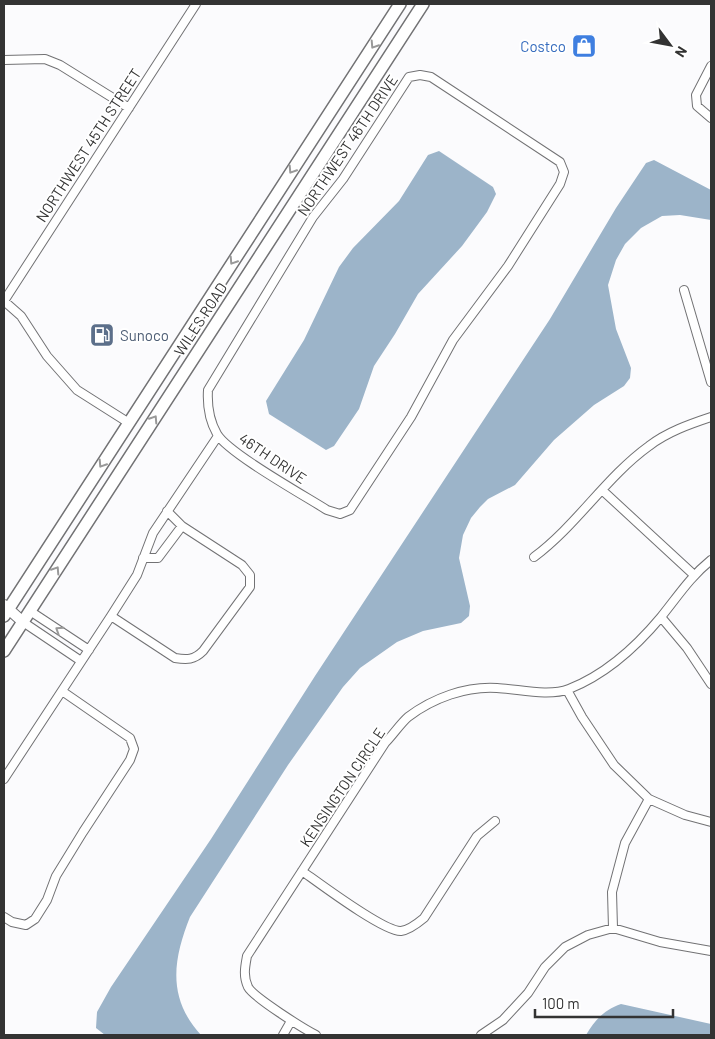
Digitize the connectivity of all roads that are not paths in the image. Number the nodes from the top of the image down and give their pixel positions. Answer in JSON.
{"nodes":[{"id":1,"x":196,"y":4,"type":"edge"},
{"id":2,"x":400,"y":4,"type":"edge"},
{"id":3,"x":422,"y":4,"type":"edge"},
{"id":4,"x":4,"y":60,"type":"edge"},
{"id":5,"x":711,"y":66,"type":"edge"},
{"id":6,"x":129,"y":108,"type":"junction"},
{"id":7,"x":711,"y":118,"type":"edge"},
{"id":8,"x":684,"y":290,"type":"dead end"},
{"id":9,"x":4,"y":302,"type":"edge"},
{"id":10,"x":711,"y":382,"type":"edge"},
{"id":11,"x":711,"y":417,"type":"edge"},
{"id":12,"x":129,"y":423,"type":"junction"},
{"id":13,"x":218,"y":436,"type":"junction"},
{"id":14,"x":132,"y":453,"type":"junction"},
{"id":15,"x":602,"y":490,"type":"junction"},
{"id":16,"x":167,"y":511,"type":"junction"},
{"id":17,"x":340,"y":514,"type":"joint"},
{"id":18,"x":182,"y":526,"type":"junction"},
{"id":19,"x":534,"y":557,"type":"dead end"},
{"id":20,"x":143,"y":558,"type":"junction"},
{"id":21,"x":711,"y":560,"type":"edge"},
{"id":22,"x":693,"y":574,"type":"junction"},
{"id":23,"x":5,"y":610,"type":"edge"},
{"id":24,"x":30,"y":611,"type":"junction"},
{"id":25,"x":111,"y":616,"type":"junction"},
{"id":26,"x":661,"y":617,"type":"junction"},
{"id":27,"x":22,"y":622,"type":"junction"},
{"id":28,"x":89,"y":650,"type":"junction"},
{"id":29,"x":4,"y":652,"type":"edge"},
{"id":30,"x":81,"y":661,"type":"junction"},
{"id":31,"x":711,"y":684,"type":"edge"},
{"id":32,"x":567,"y":690,"type":"junction"},
{"id":33,"x":62,"y":691,"type":"junction"},
{"id":34,"x":4,"y":779,"type":"edge"},
{"id":35,"x":649,"y":799,"type":"junction"},
{"id":36,"x":495,"y":821,"type":"dead end"},
{"id":37,"x":711,"y":822,"type":"edge"},
{"id":38,"x":302,"y":871,"type":"junction"},
{"id":39,"x":4,"y":917,"type":"edge"},
{"id":40,"x":613,"y":928,"type":"junction"},
{"id":41,"x":711,"y":950,"type":"edge"},
{"id":42,"x":291,"y":1021,"type":"junction"},
{"id":43,"x":306,"y":1033,"type":"edge"},
{"id":44,"x":283,"y":1035,"type":"edge"},
{"id":45,"x":316,"y":1035,"type":"edge"},
{"id":46,"x":480,"y":1035,"type":"edge"}],
"edges":[{"from":1,"to":6,"type":"street","name":"NORTHWEST 45TH STREET"},
{"from":2,"to":12,"type":"main road","name":"WILES ROAD","one_way":true},
{"from":14,"to":3,"type":"main road","name":"WILES ROAD","one_way":true},
{"from":4,"to":6,"type":"street"},
{"from":5,"to":7,"type":"street"},
{"from":6,"to":9,"type":"street","name":"NORTHWEST 45TH STREET"},
{"from":8,"to":10,"type":"street"},
{"from":9,"to":12,"type":"street"},
{"from":11,"to":15,"type":"street"},
{"from":12,"to":14,"type":"main road"},
{"from":12,"to":23,"type":"main road","name":"WILES ROAD","one_way":true},
{"from":13,"to":16,"type":"street","name":"46TH DRIVE"},
{"from":13,"to":17,"type":"street","name":"46TH DRIVE"},
{"from":13,"to":17,"type":"street","name":"NORTHWEST 46TH DRIVE"},
{"from":24,"to":14,"type":"main road","name":"WILES ROAD","one_way":true},
{"from":15,"to":19,"type":"street"},
{"from":15,"to":22,"type":"street"},
{"from":16,"to":18,"type":"street"},
{"from":16,"to":20,"type":"street","name":"46TH DRIVE"},
{"from":18,"to":20,"type":"street"},
{"from":18,"to":25,"type":"street"},
{"from":20,"to":25,"type":"street","name":"46TH DRIVE"},
{"from":21,"to":22,"type":"street","name":"KENSINGTON CIRCLE"},
{"from":22,"to":26,"type":"street","name":"KENSINGTON CIRCLE"},
{"from":23,"to":24,"type":"street"},
{"from":23,"to":27,"type":"street"},
{"from":24,"to":27,"type":"main road","name":"WILES ROAD"},
{"from":28,"to":24,"type":"street","one_way":true},
{"from":25,"to":28,"type":"street","name":"46TH DRIVE"},
{"from":26,"to":31,"type":"street"},
{"from":26,"to":32,"type":"street","name":"KENSINGTON CIRCLE"},
{"from":27,"to":29,"type":"main road","name":"WILES ROAD"},
{"from":27,"to":30,"type":"street"},
{"from":28,"to":30,"type":"street","name":"46TH DRIVE"},
{"from":30,"to":33,"type":"street","name":"46TH DRIVE"},
{"from":32,"to":35,"type":"street"},
{"from":32,"to":38,"type":"street","name":"KENSINGTON CIRCLE"},
{"from":33,"to":34,"type":"street","name":"46TH DRIVE"},
{"from":33,"to":39,"type":"street"},
{"from":35,"to":37,"type":"street"},
{"from":35,"to":40,"type":"street"},
{"from":36,"to":38,"type":"street"},
{"from":38,"to":42,"type":"street","name":"KENSINGTON CIRCLE"},
{"from":40,"to":41,"type":"street"},
{"from":40,"to":46,"type":"street"},
{"from":42,"to":43,"type":"street","name":"KENSINGTON CIRCLE"},
{"from":42,"to":44,"type":"street"},
{"from":43,"to":45,"type":"street","name":"KENSINGTON CIRCLE"}]}
